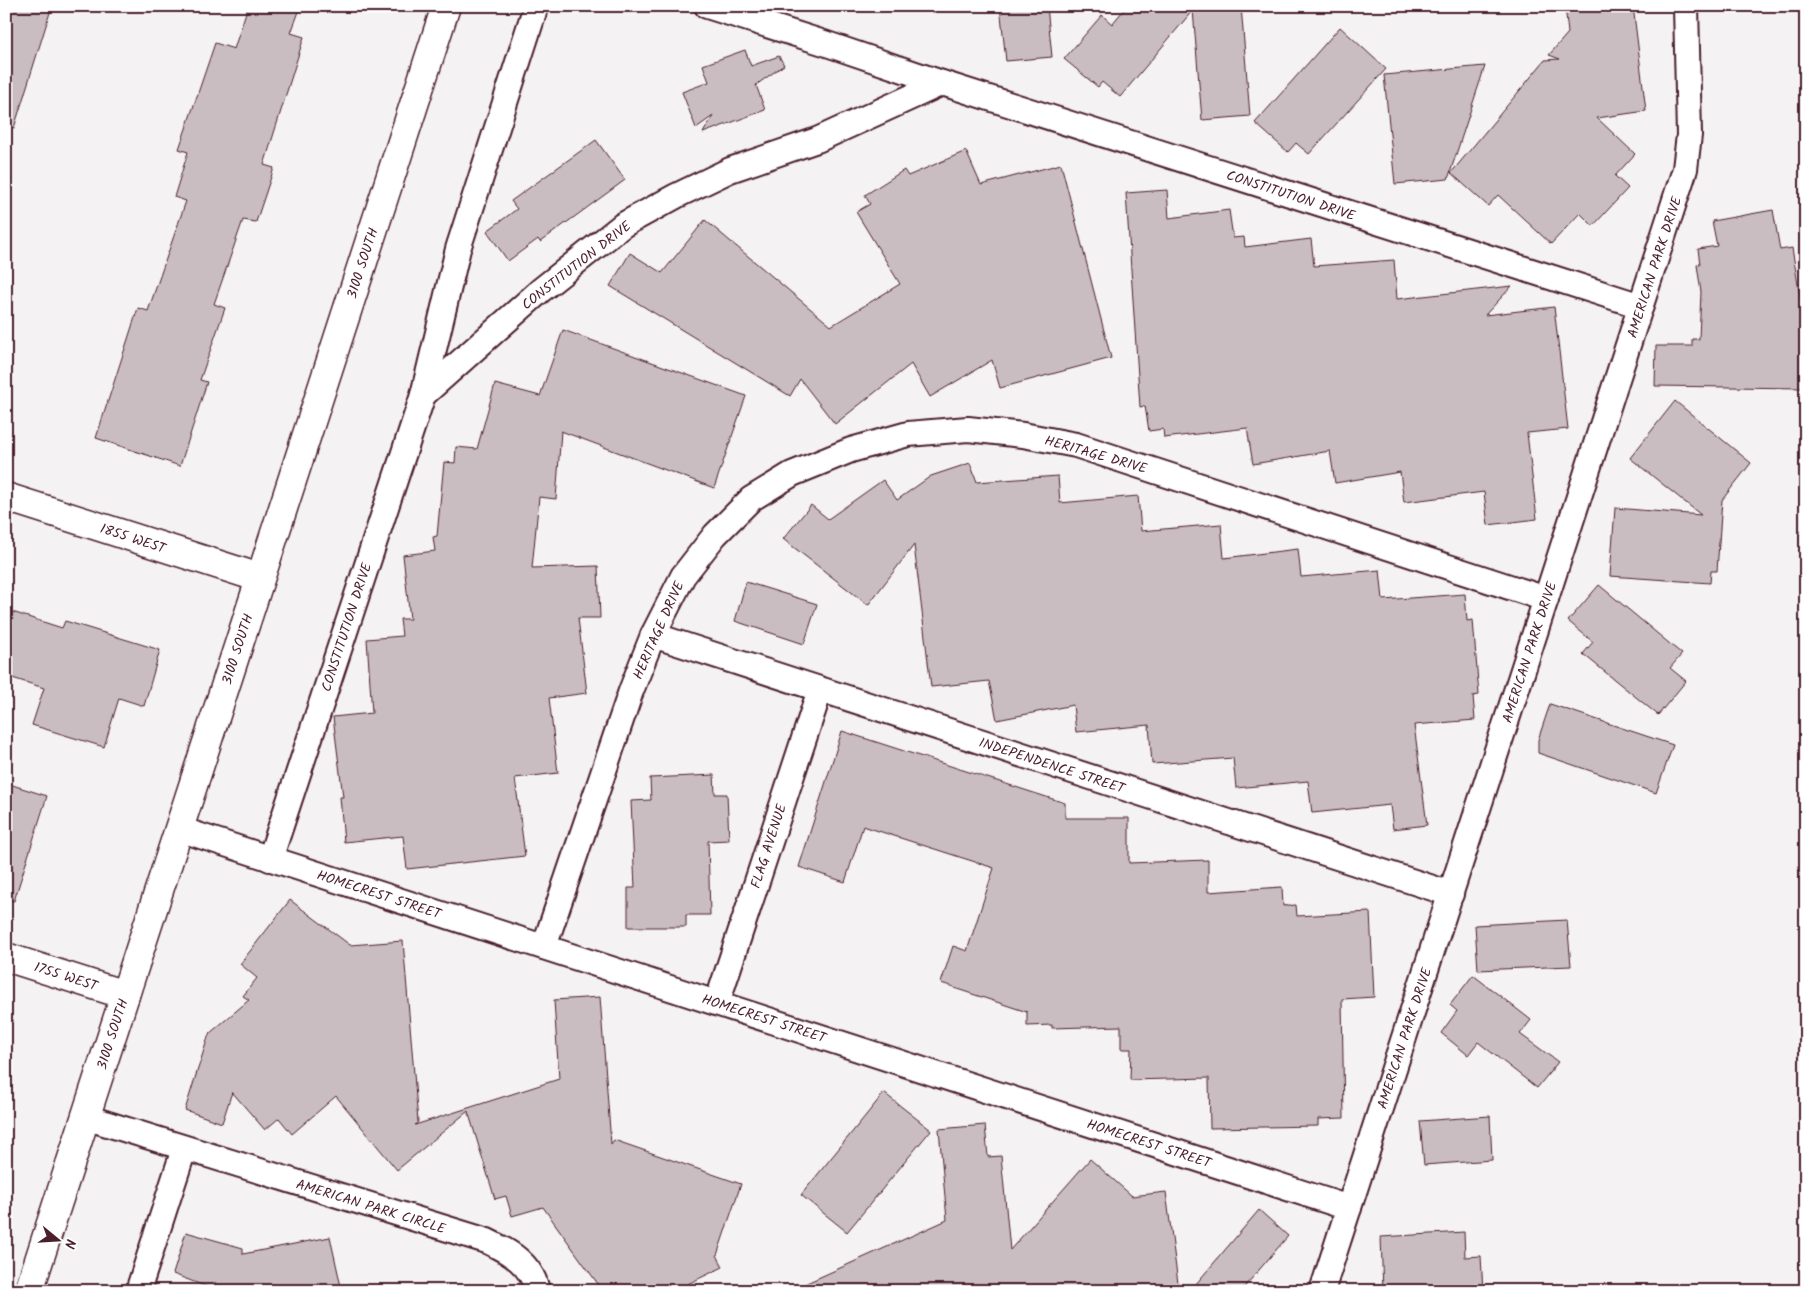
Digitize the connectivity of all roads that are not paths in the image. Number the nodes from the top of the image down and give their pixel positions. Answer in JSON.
{"nodes":[{"id":1,"x":446,"y":6,"type":"edge"},
{"id":2,"x":536,"y":6,"type":"edge"},
{"id":3,"x":707,"y":6,"type":"edge"},
{"id":4,"x":1686,"y":6,"type":"edge"},
{"id":5,"x":942,"y":83,"type":"junction"},
{"id":6,"x":1641,"y":306,"type":"junction"},
{"id":7,"x":423,"y":394,"type":"junction"},
{"id":8,"x":6,"y":497,"type":"edge"},
{"id":9,"x":260,"y":578,"type":"junction"},
{"id":10,"x":1546,"y":599,"type":"junction"},
{"id":11,"x":653,"y":635,"type":"junction"},
{"id":12,"x":820,"y":690,"type":"junction"},
{"id":13,"x":179,"y":829,"type":"junction"},
{"id":14,"x":270,"y":859,"type":"junction"},
{"id":15,"x":1451,"y":894,"type":"junction"},
{"id":16,"x":544,"y":947,"type":"junction"},
{"id":17,"x":6,"y":956,"type":"edge"},
{"id":18,"x":125,"y":995,"type":"junction"},
{"id":19,"x":717,"y":1003,"type":"junction"},
{"id":20,"x":85,"y":1117,"type":"junction"},
{"id":21,"x":184,"y":1149,"type":"junction"},
{"id":22,"x":1349,"y":1208,"type":"junction"},
{"id":23,"x":29,"y":1291,"type":"edge"},
{"id":24,"x":138,"y":1291,"type":"edge"},
{"id":25,"x":536,"y":1291,"type":"edge"},
{"id":26,"x":1322,"y":1291,"type":"edge"}],
"edges":[{"from":1,"to":9,"type":"main road","name":"3100 SOUTH"},
{"from":2,"to":7,"type":"lane","name":"CONSTITUTION DRIVE"},
{"from":3,"to":5,"type":"lane","name":"CONSTITUTION DRIVE"},
{"from":4,"to":6,"type":"lane","name":"AMERICAN PARK DRIVE"},
{"from":5,"to":6,"type":"lane","name":"CONSTITUTION DRIVE"},
{"from":5,"to":7,"type":"lane","name":"CONSTITUTION DRIVE"},
{"from":6,"to":10,"type":"lane","name":"AMERICAN PARK DRIVE"},
{"from":7,"to":14,"type":"lane","name":"CONSTITUTION DRIVE"},
{"from":8,"to":9,"type":"main road","name":"1855 WEST"},
{"from":9,"to":13,"type":"main road","name":"3100 SOUTH"},
{"from":10,"to":11,"type":"lane","name":"HERITAGE DRIVE"},
{"from":10,"to":15,"type":"lane","name":"AMERICAN PARK DRIVE"},
{"from":11,"to":12,"type":"lane","name":"INDEPENDENCE STREET"},
{"from":11,"to":16,"type":"lane","name":"HERITAGE DRIVE"},
{"from":12,"to":15,"type":"lane","name":"INDEPENDENCE STREET"},
{"from":12,"to":19,"type":"lane","name":"FLAG AVENUE"},
{"from":13,"to":14,"type":"lane","name":"HOMECREST STREET"},
{"from":13,"to":18,"type":"main road","name":"3100 SOUTH"},
{"from":14,"to":16,"type":"lane","name":"HOMECREST STREET"},
{"from":15,"to":22,"type":"lane","name":"AMERICAN PARK DRIVE"},
{"from":16,"to":19,"type":"lane","name":"HOMECREST STREET"},
{"from":17,"to":18,"type":"main road","name":"1755 WEST"},
{"from":18,"to":20,"type":"main road","name":"3100 SOUTH"},
{"from":19,"to":22,"type":"lane","name":"HOMECREST STREET"},
{"from":20,"to":21,"type":"lane","name":"AMERICAN PARK CIRCLE"},
{"from":20,"to":23,"type":"main road","name":"3100 SOUTH"},
{"from":21,"to":24,"type":"lane"},
{"from":21,"to":25,"type":"lane","name":"AMERICAN PARK CIRCLE"},
{"from":22,"to":26,"type":"lane","name":"AMERICAN PARK DRIVE"}]}
